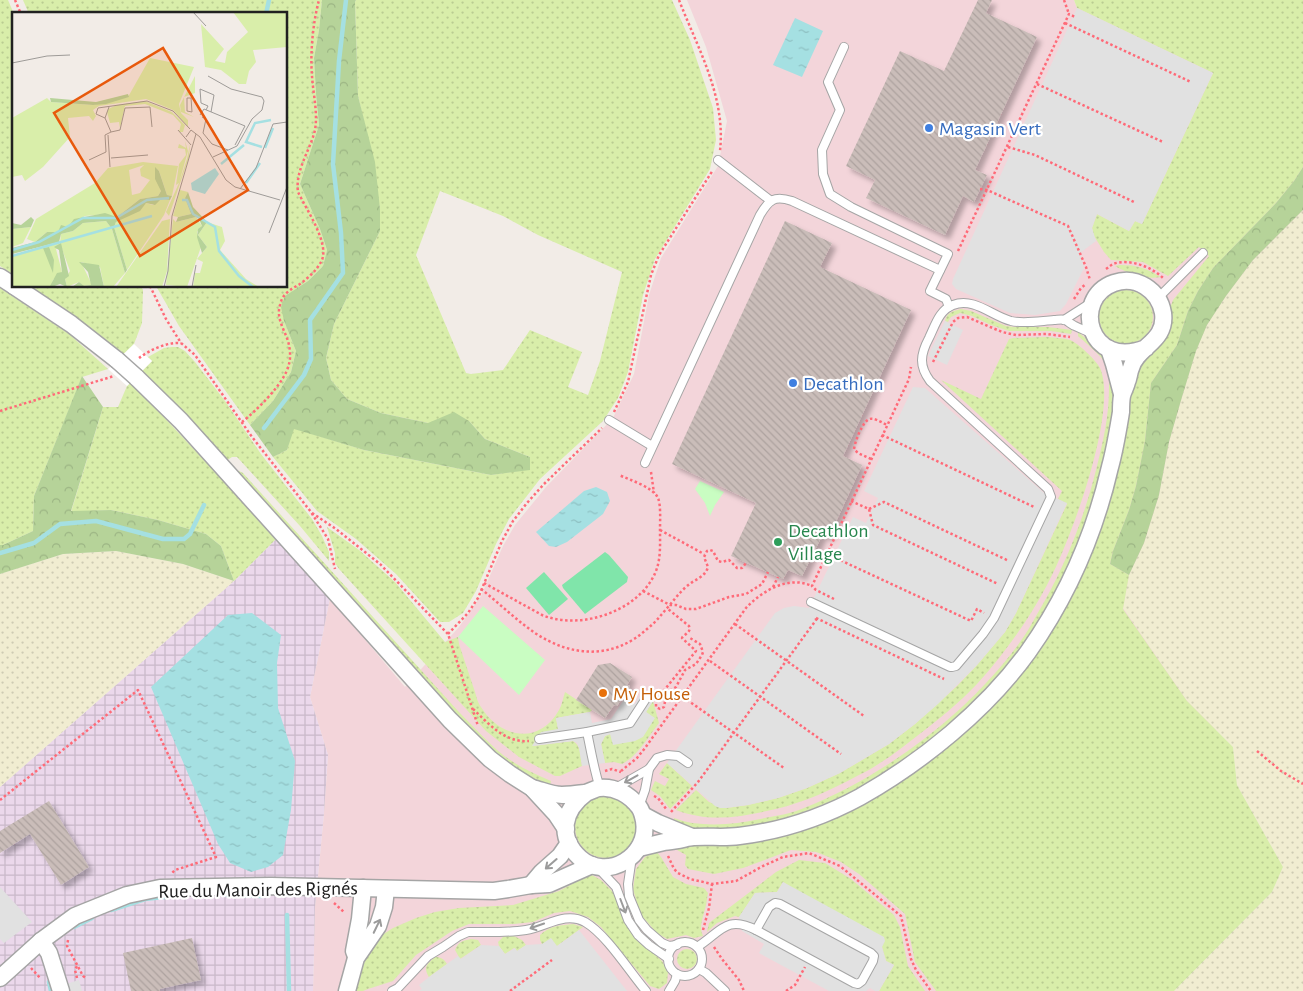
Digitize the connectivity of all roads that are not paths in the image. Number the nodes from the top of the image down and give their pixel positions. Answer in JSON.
{"nodes":[{"id":1,"x":844,"y":47,"type":"dead end"},
{"id":2,"x":718,"y":160,"type":"road end"},
{"id":3,"x":771,"y":201,"type":"junction"},
{"id":4,"x":1203,"y":253,"type":"dead end"},
{"id":5,"x":940,"y":270,"type":"junction"},
{"id":6,"x":0,"y":277,"type":"edge"},
{"id":7,"x":12,"y":285,"type":"edge"},
{"id":8,"x":17,"y":288,"type":"edge"},
{"id":9,"x":1158,"y":298,"type":"junction"},
{"id":10,"x":1093,"y":301,"type":"junction"},
{"id":11,"x":949,"y":307,"type":"junction"},
{"id":12,"x":1064,"y":320,"type":"junction"},
{"id":13,"x":1094,"y":334,"type":"junction"},
{"id":14,"x":1146,"y":348,"type":"junction"},
{"id":15,"x":1109,"y":349,"type":"junction"},
{"id":16,"x":1122,"y":394,"type":"junction"},
{"id":17,"x":609,"y":420,"type":"road end"},
{"id":18,"x":652,"y":446,"type":"junction"},
{"id":19,"x":645,"y":463,"type":"road end"},
{"id":20,"x":813,"y":603,"type":"road end"},
{"id":21,"x":647,"y":697,"type":"dead end"},
{"id":22,"x":587,"y":732,"type":"junction"},
{"id":23,"x":539,"y":739,"type":"road end"},
{"id":24,"x":688,"y":762,"type":"dead end"},
{"id":25,"x":648,"y":769,"type":"junction"},
{"id":26,"x":599,"y":786,"type":"junction"},
{"id":27,"x":532,"y":788,"type":"junction"},
{"id":28,"x":641,"y":811,"type":"junction"},
{"id":29,"x":567,"y":836,"type":"junction"},
{"id":30,"x":692,"y":837,"type":"junction"},
{"id":31,"x":635,"y":853,"type":"junction"},
{"id":32,"x":594,"y":866,"type":"junction"},
{"id":33,"x":531,"y":885,"type":"junction"},
{"id":34,"x":363,"y":888,"type":"junction"},
{"id":35,"x":386,"y":889,"type":"junction"},
{"id":36,"x":756,"y":930,"type":"junction"},
{"id":37,"x":676,"y":945,"type":"junction"},
{"id":38,"x":45,"y":947,"type":"junction"},
{"id":39,"x":697,"y":947,"type":"junction"},
{"id":40,"x":356,"y":958,"type":"junction"},
{"id":41,"x":669,"y":959,"type":"junction"},
{"id":42,"x":699,"y":969,"type":"junction"},
{"id":43,"x":677,"y":974,"type":"junction"},
{"id":44,"x":0,"y":978,"type":"edge"},
{"id":45,"x":61,"y":991,"type":"edge"},
{"id":46,"x":347,"y":991,"type":"edge"},
{"id":47,"x":392,"y":991,"type":"edge"},
{"id":48,"x":646,"y":991,"type":"edge"},
{"id":49,"x":669,"y":991,"type":"edge"},
{"id":50,"x":725,"y":991,"type":"edge"}],
"edges":[{"from":1,"to":5,"type":"lane"},
{"from":2,"to":3,"type":"lane"},
{"from":3,"to":5,"type":"lane"},
{"from":3,"to":18,"type":"lane"},
{"from":4,"to":9,"type":"lane"},
{"from":5,"to":11,"type":"lane"},
{"from":6,"to":7,"type":"street"},
{"from":8,"to":27,"type":"street","bridge":true},
{"from":9,"to":10,"type":"street"},
{"from":9,"to":14,"type":"street"},
{"from":10,"to":12,"type":"lane"},
{"from":10,"to":13,"type":"street"},
{"from":11,"to":12,"type":"lane"},
{"from":11,"to":20,"type":"lane"},
{"from":12,"to":13,"type":"lane"},
{"from":13,"to":15,"type":"street"},
{"from":14,"to":15,"type":"street"},
{"from":14,"to":16,"type":"street"},
{"from":15,"to":16,"type":"street"},
{"from":16,"to":30,"type":"street"},
{"from":17,"to":18,"type":"lane"},
{"from":18,"to":19,"type":"lane"},
{"from":21,"to":22,"type":"lane"},
{"from":22,"to":23,"type":"lane"},
{"from":22,"to":26,"type":"lane"},
{"from":24,"to":25,"type":"lane"},
{"from":25,"to":26,"type":"lane","one_way":true},
{"from":25,"to":28,"type":"lane"},
{"from":26,"to":27,"type":"street"},
{"from":26,"to":28,"type":"street"},
{"from":26,"to":29,"type":"street"},
{"from":27,"to":29,"type":"street"},
{"from":28,"to":30,"type":"street"},
{"from":28,"to":31,"type":"street"},
{"from":29,"to":32,"type":"street"},
{"from":29,"to":33,"type":"street","one_way":true},
{"from":30,"to":31,"type":"street"},
{"from":31,"to":32,"type":"street"},
{"from":31,"to":37,"type":"lane"},
{"from":32,"to":33,"type":"street","name":"Rue du Manoir des Rignés"},
{"from":32,"to":41,"type":"lane","one_way":true},
{"from":33,"to":35,"type":"street","name":"Rue du Manoir des Rignés"},
{"from":34,"to":35,"type":"street","name":"Rue du Manoir des Rignés"},
{"from":34,"to":38,"type":"street","name":"Rue du Manoir des Rignés"},
{"from":34,"to":40,"type":"street"},
{"from":40,"to":35,"type":"street","one_way":true},
{"from":36,"to":36,"type":"lane"},
{"from":36,"to":39,"type":"lane"},
{"from":37,"to":39,"type":"lane"},
{"from":37,"to":41,"type":"lane"},
{"from":38,"to":44,"type":"street","name":"Rue du Manoir des Rignés"},
{"from":38,"to":45,"type":"street"},
{"from":39,"to":42,"type":"lane"},
{"from":40,"to":46,"type":"street"},
{"from":41,"to":43,"type":"lane"},
{"from":42,"to":43,"type":"lane"},
{"from":42,"to":50,"type":"lane"},
{"from":43,"to":49,"type":"lane"},
{"from":48,"to":47,"type":"lane","one_way":true}]}
